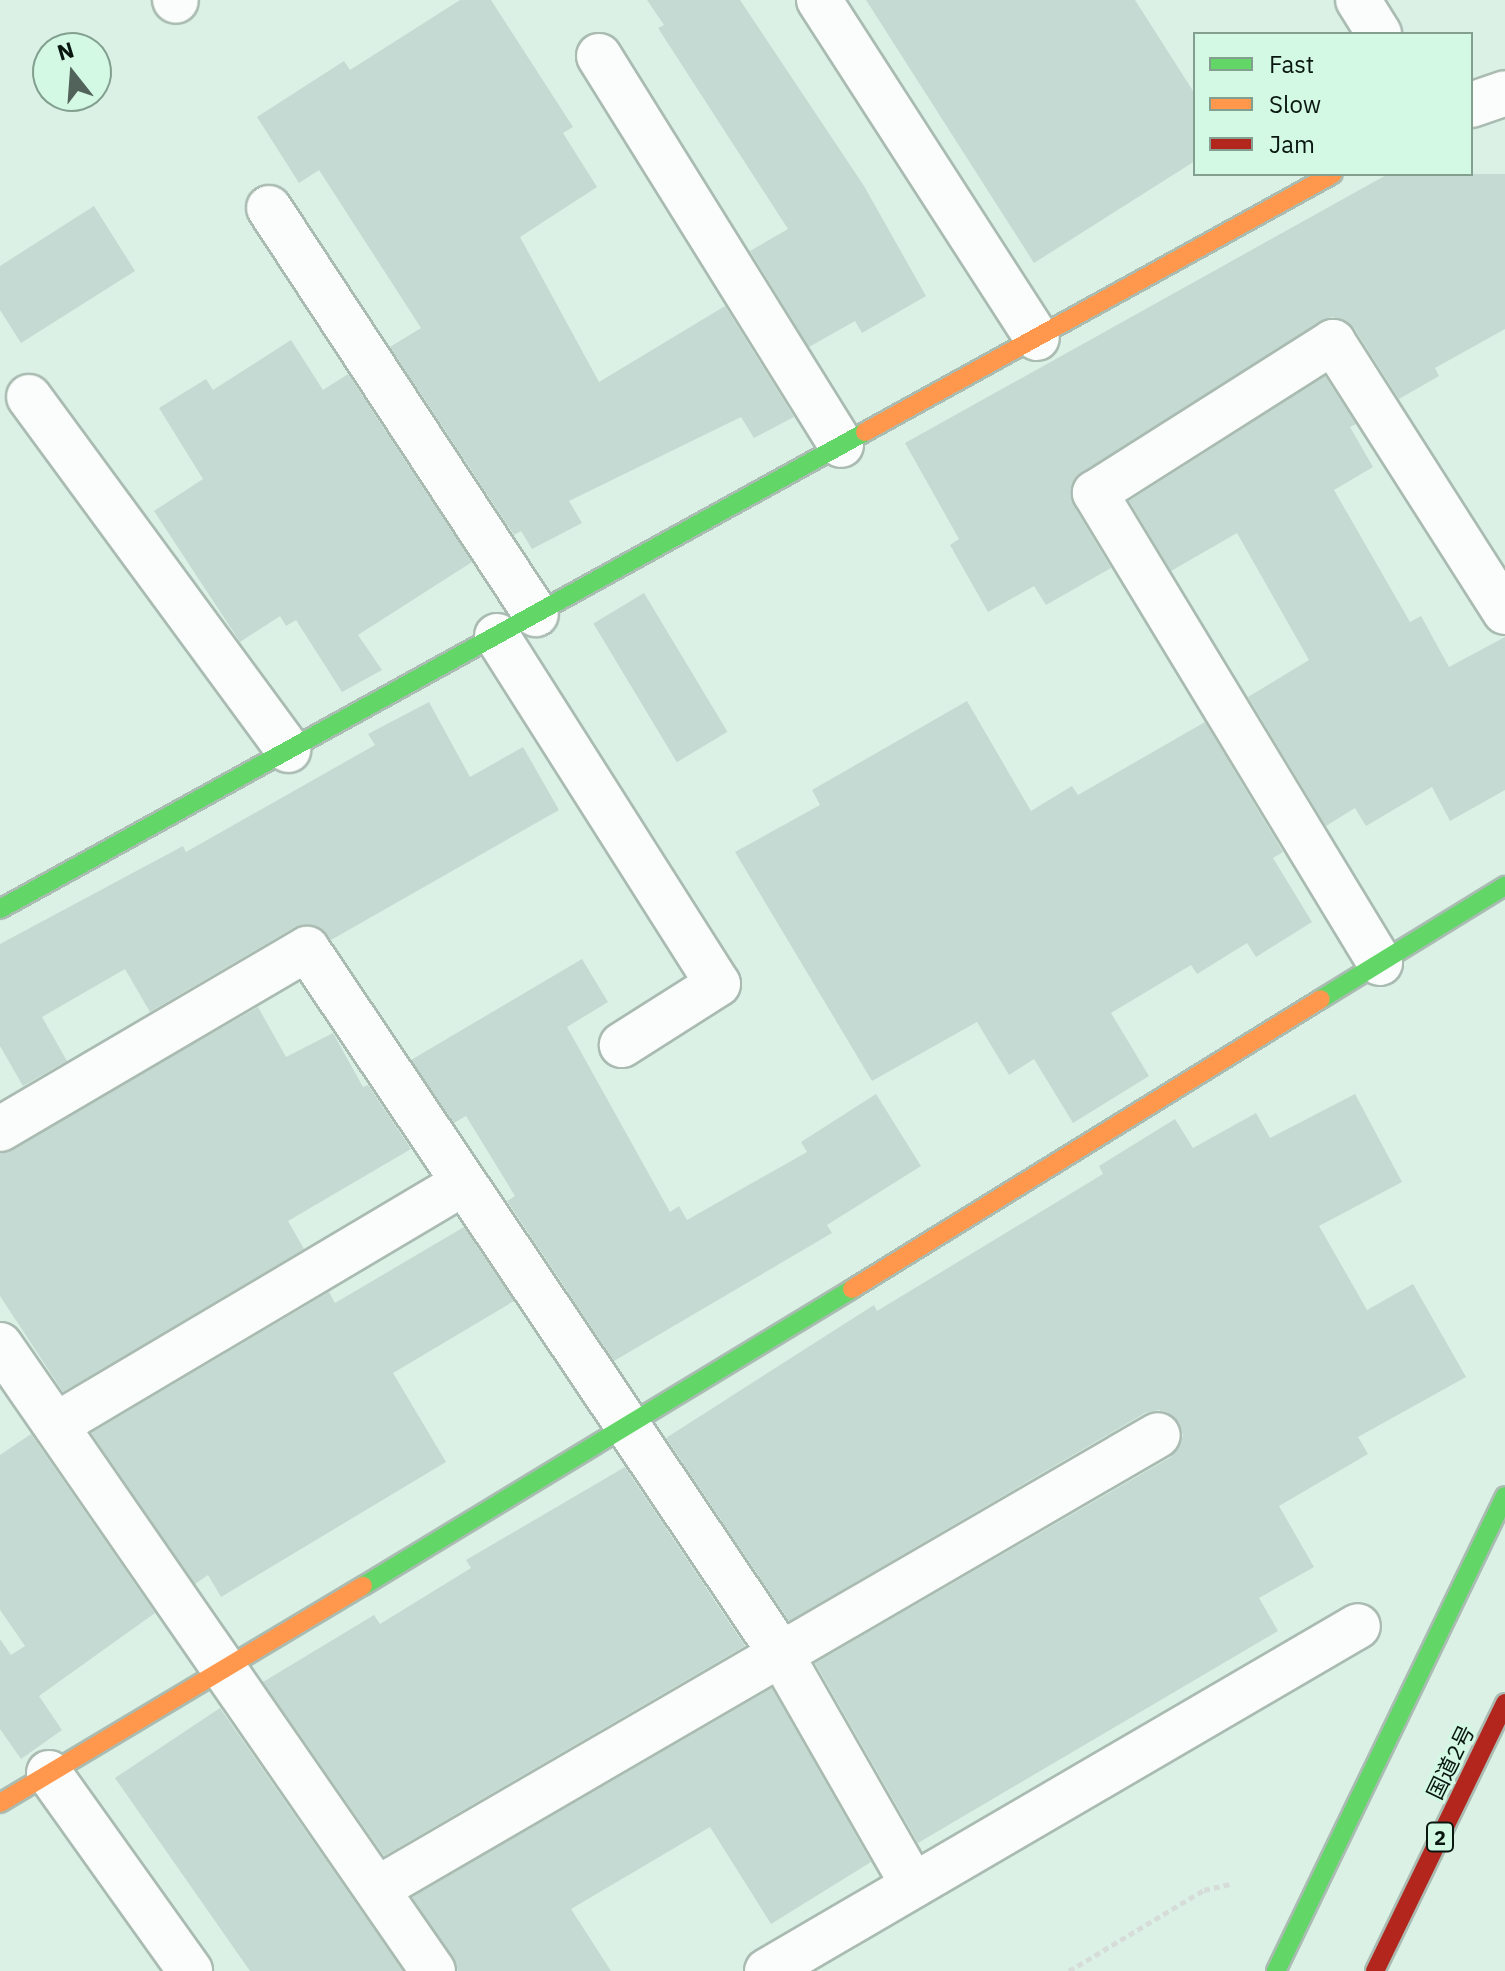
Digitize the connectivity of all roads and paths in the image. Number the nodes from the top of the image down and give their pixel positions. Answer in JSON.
{"nodes":[{"id":1,"x":819,"y":0,"type":"edge"},
{"id":2,"x":1358,"y":0,"type":"edge"},
{"id":3,"x":1378,"y":32,"type":"edge"},
{"id":4,"x":599,"y":56,"type":"dead end"},
{"id":5,"x":1505,"y":93,"type":"edge"},
{"id":6,"x":1473,"y":104,"type":"edge"},
{"id":7,"x":1329,"y":176,"type":"edge"},
{"id":8,"x":269,"y":208,"type":"dead end"},
{"id":9,"x":1037,"y":338,"type":"junction"},
{"id":10,"x":29,"y":397,"type":"dead end"},
{"id":11,"x":841,"y":445,"type":"junction"},
{"id":12,"x":1505,"y":612,"type":"edge"},
{"id":13,"x":536,"y":614,"type":"junction"},
{"id":14,"x":497,"y":636,"type":"junction"},
{"id":15,"x":288,"y":750,"type":"junction"},
{"id":16,"x":1505,"y":886,"type":"edge"},
{"id":17,"x":0,"y":909,"type":"edge"},
{"id":18,"x":1380,"y":963,"type":"junction"},
{"id":19,"x":622,"y":1045,"type":"dead end"},
{"id":20,"x":0,"y":1129,"type":"edge"},
{"id":21,"x":464,"y":1183,"type":"junction"},
{"id":22,"x":0,"y":1345,"type":"edge"},
{"id":23,"x":56,"y":1425,"type":"junction"},
{"id":24,"x":628,"y":1427,"type":"junction"},
{"id":25,"x":1158,"y":1435,"type":"dead end"},
{"id":26,"x":1505,"y":1496,"type":"edge"},
{"id":27,"x":1358,"y":1626,"type":"dead end"},
{"id":28,"x":779,"y":1651,"type":"junction"},
{"id":29,"x":225,"y":1667,"type":"junction"},
{"id":30,"x":1505,"y":1703,"type":"edge"},
{"id":31,"x":49,"y":1773,"type":"junction"},
{"id":32,"x":0,"y":1803,"type":"edge"},
{"id":33,"x":1231,"y":1884,"type":"dead end"},
{"id":34,"x":913,"y":1885,"type":"junction"},
{"id":35,"x":377,"y":1889,"type":"junction"},
{"id":36,"x":190,"y":1971,"type":"edge"},
{"id":37,"x":433,"y":1971,"type":"edge"},
{"id":38,"x":767,"y":1971,"type":"edge"},
{"id":39,"x":1069,"y":1971,"type":"edge"},
{"id":40,"x":1276,"y":1971,"type":"edge"},
{"id":41,"x":1375,"y":1971,"type":"edge"}],
"edges":[{"from":1,"to":9,"type":"street"},
{"from":2,"to":3,"type":"street"},
{"from":4,"to":11,"type":"street"},
{"from":5,"to":6,"type":"street"},
{"from":7,"to":9,"type":"main road"},
{"from":8,"to":13,"type":"street"},
{"from":9,"to":11,"type":"main road"},
{"from":10,"to":15,"type":"street"},
{"from":11,"to":13,"type":"main road"},
{"from":12,"to":18,"type":"street"},
{"from":13,"to":14,"type":"main road"},
{"from":14,"to":15,"type":"main road"},
{"from":14,"to":19,"type":"street"},
{"from":15,"to":17,"type":"main road"},
{"from":16,"to":18,"type":"main road"},
{"from":18,"to":24,"type":"main road"},
{"from":20,"to":21,"type":"street"},
{"from":21,"to":23,"type":"street"},
{"from":21,"to":24,"type":"street"},
{"from":22,"to":23,"type":"street"},
{"from":23,"to":29,"type":"street"},
{"from":24,"to":28,"type":"street"},
{"from":24,"to":29,"type":"main road"},
{"from":25,"to":28,"type":"street"},
{"from":26,"to":40,"type":"main road"},
{"from":27,"to":34,"type":"street"},
{"from":28,"to":34,"type":"street"},
{"from":28,"to":35,"type":"street"},
{"from":29,"to":31,"type":"main road"},
{"from":29,"to":35,"type":"street"},
{"from":30,"to":41,"type":"main road","name":"国道2号","number":"2"},
{"from":31,"to":32,"type":"main road"},
{"from":31,"to":36,"type":"street"},
{"from":33,"to":39,"type":"path"},
{"from":34,"to":38,"type":"street"},
{"from":35,"to":37,"type":"street"}]}
